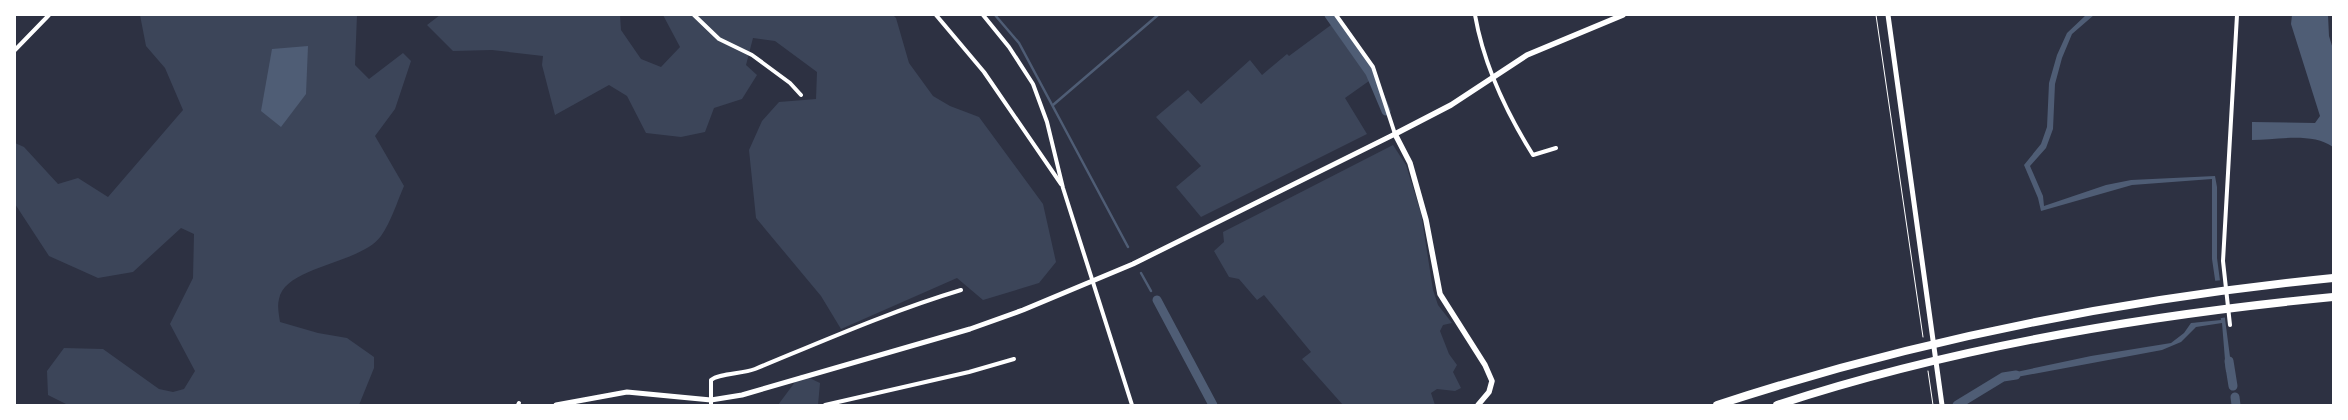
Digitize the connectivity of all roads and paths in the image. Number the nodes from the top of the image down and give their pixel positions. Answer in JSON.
{"nodes":[{"id":1,"x":50,"y":15,"type":"edge"},
{"id":2,"x":694,"y":15,"type":"edge"},
{"id":3,"x":936,"y":15,"type":"edge"},
{"id":4,"x":982,"y":15,"type":"edge"},
{"id":5,"x":1336,"y":15,"type":"edge"},
{"id":6,"x":1475,"y":15,"type":"edge"},
{"id":7,"x":1623,"y":15,"type":"edge"},
{"id":8,"x":1876,"y":15,"type":"edge"},
{"id":9,"x":1888,"y":15,"type":"edge"},
{"id":10,"x":2237,"y":15,"type":"edge"},
{"id":11,"x":15,"y":50,"type":"edge"},
{"id":12,"x":1492,"y":77,"type":"junction"},
{"id":13,"x":801,"y":95,"type":"dead end"},
{"id":14,"x":1395,"y":134,"type":"junction"},
{"id":15,"x":1556,"y":148,"type":"dead end"},
{"id":16,"x":1064,"y":188,"type":"junction"},
{"id":17,"x":2333,"y":278,"type":"edge"},
{"id":18,"x":1092,"y":282,"type":"junction"},
{"id":19,"x":962,"y":290,"type":"dead end"},
{"id":20,"x":2333,"y":297,"type":"edge"},
{"id":21,"x":2230,"y":325,"type":"dead end"},
{"id":22,"x":1923,"y":338,"type":"dead end"},
{"id":23,"x":1014,"y":359,"type":"dead end"},
{"id":24,"x":1927,"y":368,"type":"dead end"},
{"id":25,"x":711,"y":402,"type":"edge"},
{"id":26,"x":556,"y":405,"type":"edge"},
{"id":27,"x":825,"y":405,"type":"edge"},
{"id":28,"x":1132,"y":405,"type":"edge"},
{"id":29,"x":1478,"y":405,"type":"edge"},
{"id":30,"x":1718,"y":405,"type":"edge"},
{"id":31,"x":1777,"y":405,"type":"edge"},
{"id":32,"x":1932,"y":405,"type":"edge"},
{"id":33,"x":1942,"y":405,"type":"edge"}],
"edges":[{"from":1,"to":11,"type":"street"},
{"from":2,"to":13,"type":"street"},
{"from":3,"to":16,"type":"street"},
{"from":4,"to":16,"type":"street"},
{"from":5,"to":14,"type":"street"},
{"from":6,"to":12,"type":"street"},
{"from":7,"to":12,"type":"main road"},
{"from":8,"to":22,"type":"path"},
{"from":9,"to":33,"type":"street"},
{"from":10,"to":21,"type":"street"},
{"from":12,"to":14,"type":"main road"},
{"from":12,"to":15,"type":"street"},
{"from":14,"to":18,"type":"street"},
{"from":14,"to":29,"type":"main road"},
{"from":16,"to":18,"type":"street"},
{"from":17,"to":30,"type":"highway"},
{"from":18,"to":25,"type":"street"},
{"from":18,"to":28,"type":"street"},
{"from":19,"to":25,"type":"street"},
{"from":20,"to":31,"type":"highway"},
{"from":23,"to":27,"type":"street"},
{"from":24,"to":32,"type":"path"},
{"from":25,"to":26,"type":"street"}]}
